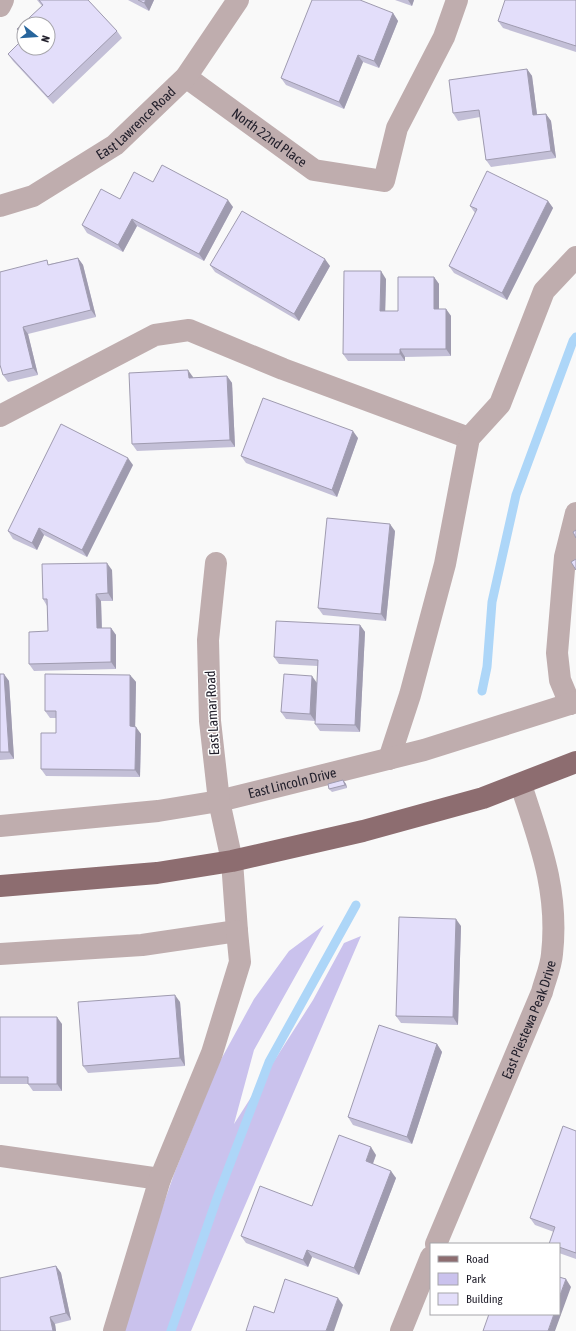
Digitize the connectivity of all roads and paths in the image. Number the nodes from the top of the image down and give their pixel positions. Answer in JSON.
{"nodes":[{"id":1,"x":3,"y":0,"type":"edge"},
{"id":2,"x":238,"y":0,"type":"edge"},
{"id":3,"x":457,"y":0,"type":"edge"},
{"id":4,"x":0,"y":6,"type":"edge"},
{"id":5,"x":186,"y":77,"type":"junction"},
{"id":6,"x":0,"y":206,"type":"edge"},
{"id":7,"x":576,"y":257,"type":"edge"},
{"id":8,"x":0,"y":416,"type":"edge"},
{"id":9,"x":469,"y":438,"type":"junction"},
{"id":10,"x":576,"y":513,"type":"edge"},
{"id":11,"x":216,"y":563,"type":"dead end"},
{"id":12,"x":573,"y":703,"type":"edge"},
{"id":13,"x":389,"y":759,"type":"junction"},
{"id":14,"x":576,"y":762,"type":"edge"},
{"id":15,"x":521,"y":785,"type":"junction"},
{"id":16,"x":218,"y":802,"type":"junction"},
{"id":17,"x":0,"y":826,"type":"edge"},
{"id":18,"x":232,"y":861,"type":"junction"},
{"id":19,"x":0,"y":886,"type":"edge"},
{"id":20,"x":237,"y":931,"type":"junction"},
{"id":21,"x":0,"y":954,"type":"edge"},
{"id":22,"x":0,"y":1156,"type":"edge"},
{"id":23,"x":160,"y":1179,"type":"junction"},
{"id":24,"x":436,"y":1243,"type":"edge"},
{"id":25,"x":430,"y":1259,"type":"edge"},
{"id":26,"x":114,"y":1331,"type":"edge"},
{"id":27,"x":401,"y":1331,"type":"edge"}],
"edges":[{"from":1,"to":4,"type":"street"},
{"from":2,"to":5,"type":"street","name":"East Lawrence Road"},
{"from":3,"to":5,"type":"street","name":"North 22nd Place"},
{"from":5,"to":6,"type":"street","name":"East Lawrence Road"},
{"from":7,"to":9,"type":"street"},
{"from":8,"to":9,"type":"street"},
{"from":9,"to":13,"type":"street"},
{"from":10,"to":12,"type":"street"},
{"from":11,"to":16,"type":"street","name":"East Lamar Road"},
{"from":12,"to":13,"type":"street","name":"East Lincoln Drive"},
{"from":13,"to":16,"type":"street","name":"East Lincoln Drive"},
{"from":14,"to":15,"type":"main road"},
{"from":15,"to":18,"type":"main road"},
{"from":15,"to":24,"type":"street","name":"East Piestewa Peak Drive"},
{"from":16,"to":17,"type":"street","name":"East Lincoln Drive"},
{"from":16,"to":18,"type":"street","name":"East Lamar Road"},
{"from":18,"to":19,"type":"main road"},
{"from":18,"to":20,"type":"street"},
{"from":20,"to":21,"type":"street"},
{"from":20,"to":23,"type":"street"},
{"from":22,"to":23,"type":"street"},
{"from":23,"to":26,"type":"street"},
{"from":25,"to":27,"type":"street"}]}
